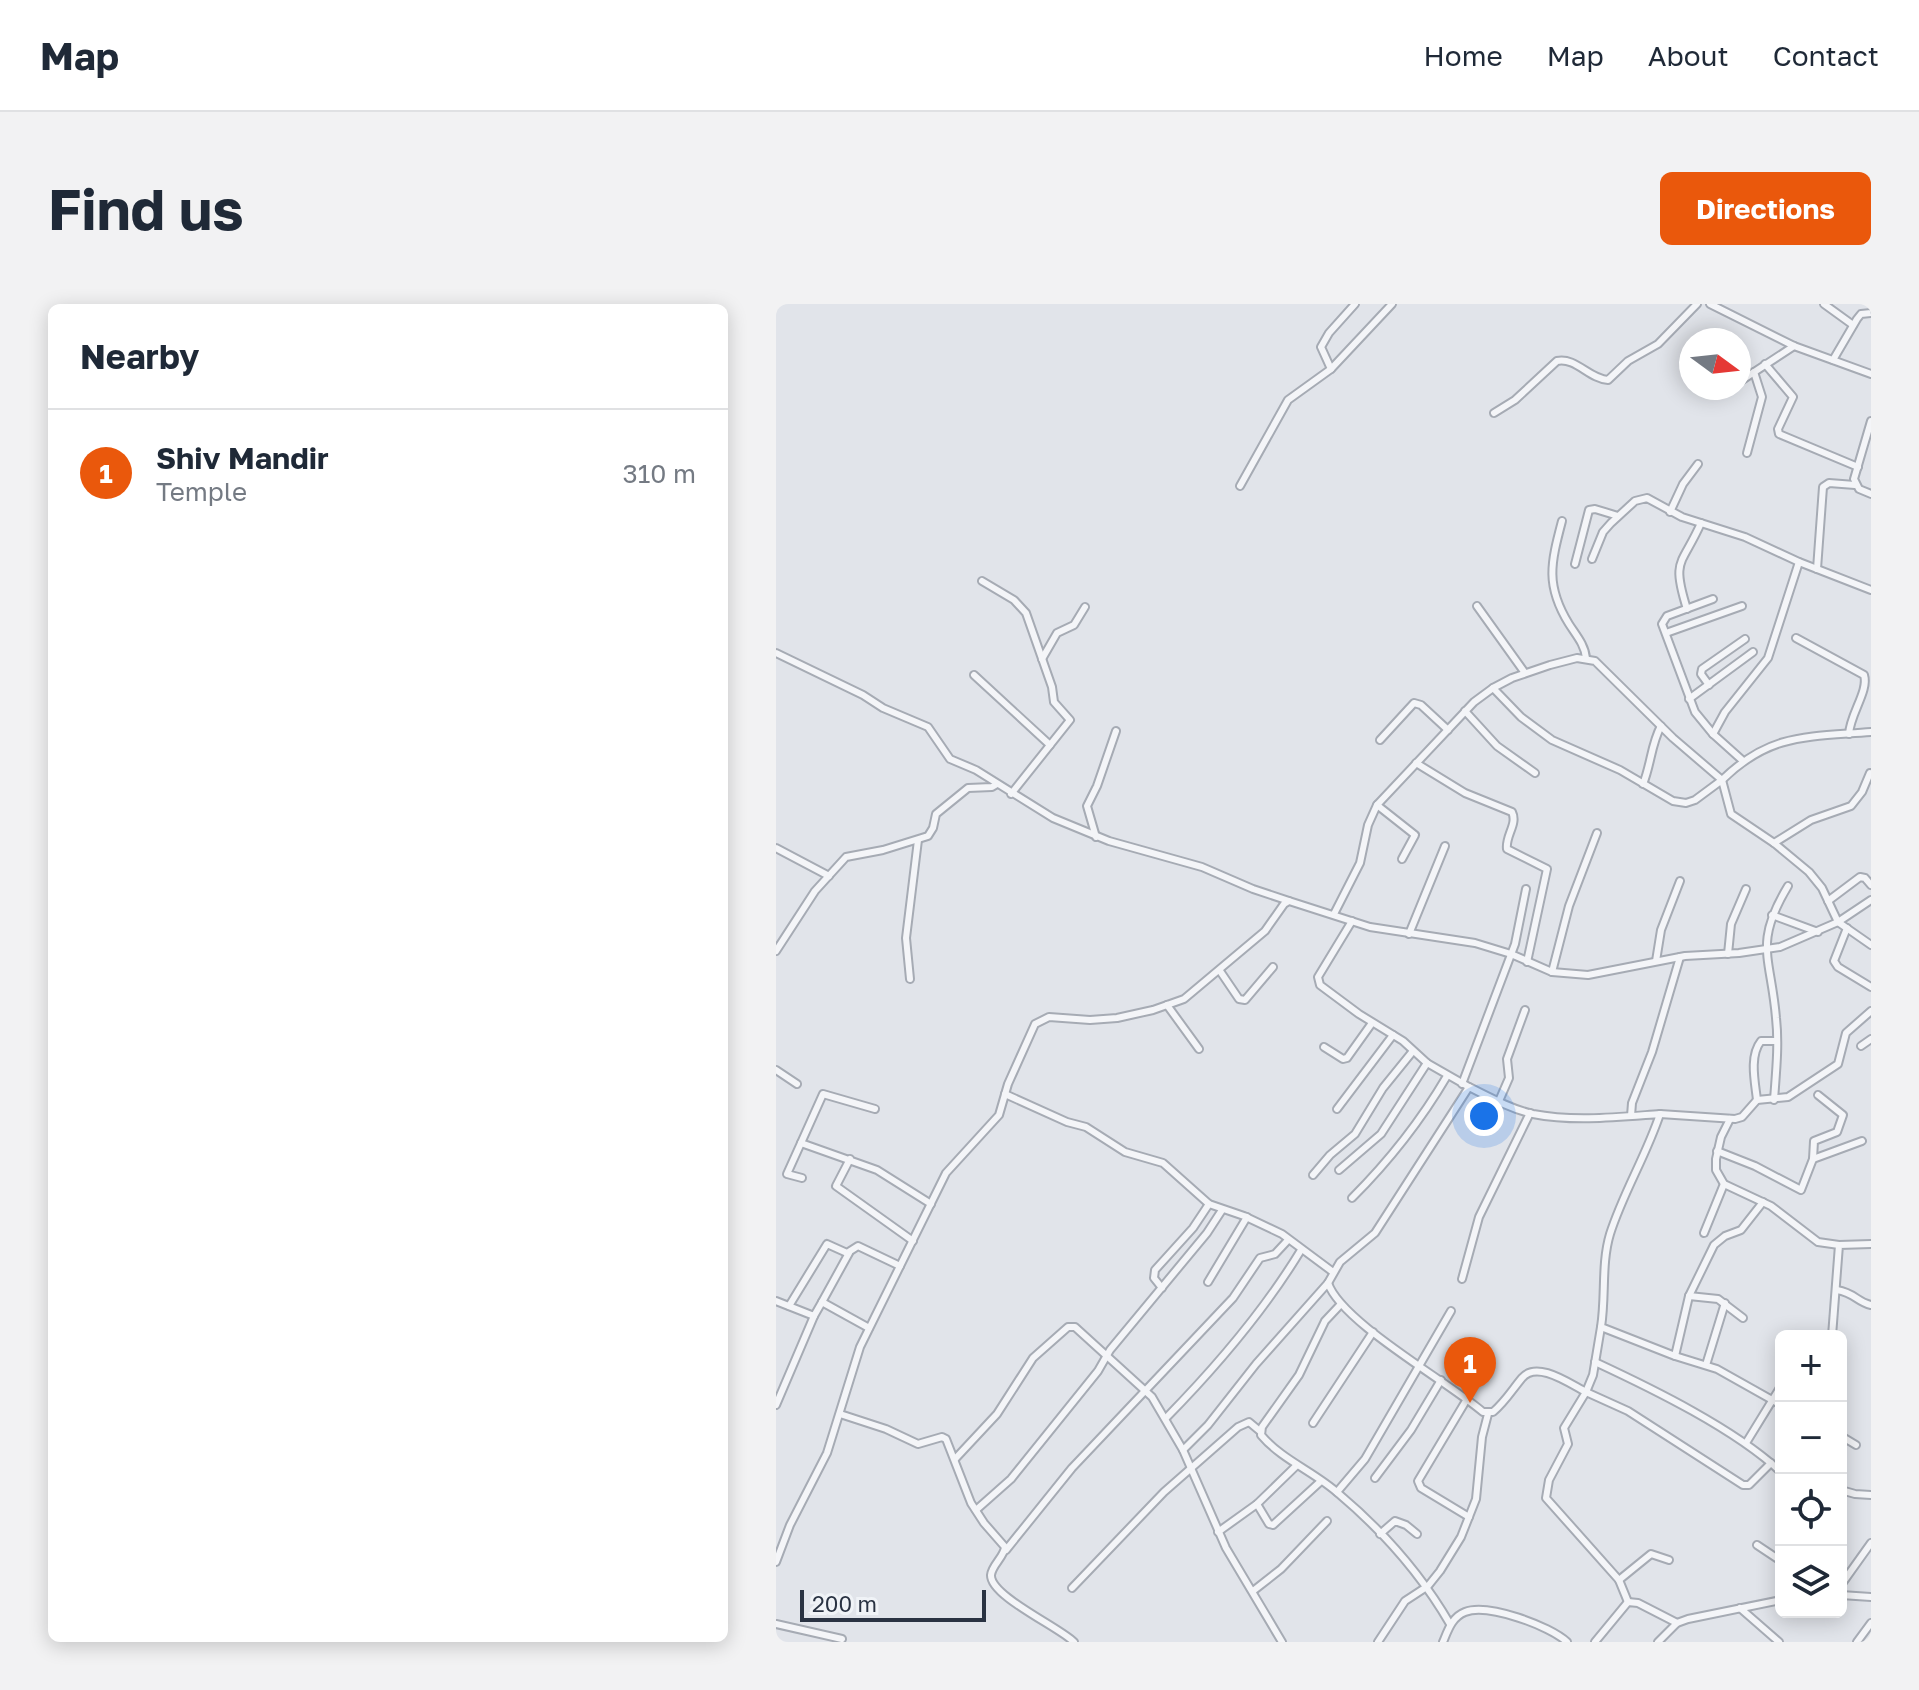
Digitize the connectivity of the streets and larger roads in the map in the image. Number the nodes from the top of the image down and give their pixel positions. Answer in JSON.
{"nodes":[{"id":1,"x":1355,"y":304,"type":"edge"},
{"id":2,"x":1392,"y":304,"type":"edge"},
{"id":3,"x":1697,"y":304,"type":"edge"},
{"id":4,"x":1710,"y":304,"type":"edge"},
{"id":5,"x":1824,"y":304,"type":"edge"},
{"id":6,"x":1871,"y":313,"type":"edge"},
{"id":7,"x":1853,"y":325,"type":"junction"},
{"id":8,"x":1794,"y":346,"type":"junction"},
{"id":9,"x":1833,"y":360,"type":"junction"},
{"id":10,"x":1765,"y":364,"type":"junction"},
{"id":11,"x":1331,"y":369,"type":"junction"},
{"id":12,"x":1754,"y":372,"type":"junction"},
{"id":13,"x":1751,"y":374,"type":"edge"},
{"id":14,"x":1871,"y":374,"type":"edge"},
{"id":15,"x":1494,"y":413,"type":"dead end"},
{"id":16,"x":1871,"y":421,"type":"edge"},
{"id":17,"x":1747,"y":453,"type":"dead end"},
{"id":18,"x":1698,"y":464,"type":"dead end"},
{"id":19,"x":1858,"y":467,"type":"junction"},
{"id":20,"x":1855,"y":485,"type":"junction"},
{"id":21,"x":1240,"y":486,"type":"dead end"},
{"id":22,"x":1871,"y":494,"type":"edge"},
{"id":23,"x":1670,"y":512,"type":"junction"},
{"id":24,"x":1618,"y":516,"type":"junction"},
{"id":25,"x":1562,"y":521,"type":"dead end"},
{"id":26,"x":1701,"y":523,"type":"junction"},
{"id":27,"x":1592,"y":559,"type":"dead end"},
{"id":28,"x":1799,"y":562,"type":"junction"},
{"id":29,"x":1575,"y":564,"type":"dead end"},
{"id":30,"x":1817,"y":569,"type":"junction"},
{"id":31,"x":982,"y":581,"type":"dead end"},
{"id":32,"x":1871,"y":590,"type":"edge"},
{"id":33,"x":1713,"y":599,"type":"dead end"},
{"id":34,"x":1477,"y":606,"type":"dead end"},
{"id":35,"x":1742,"y":606,"type":"dead end"},
{"id":36,"x":1085,"y":607,"type":"dead end"},
{"id":37,"x":1687,"y":609,"type":"junction"},
{"id":38,"x":1666,"y":633,"type":"junction"},
{"id":39,"x":1796,"y":638,"type":"dead end"},
{"id":40,"x":1745,"y":639,"type":"dead end"},
{"id":41,"x":1753,"y":652,"type":"dead end"},
{"id":42,"x":776,"y":653,"type":"edge"},
{"id":43,"x":1586,"y":658,"type":"junction"},
{"id":44,"x":1042,"y":659,"type":"junction"},
{"id":45,"x":1525,"y":673,"type":"junction"},
{"id":46,"x":974,"y":675,"type":"dead end"},
{"id":47,"x":1709,"y":685,"type":"junction"},
{"id":48,"x":1493,"y":688,"type":"junction"},
{"id":49,"x":1689,"y":699,"type":"junction"},
{"id":50,"x":1465,"y":711,"type":"junction"},
{"id":51,"x":1661,"y":726,"type":"junction"},
{"id":52,"x":1448,"y":730,"type":"junction"},
{"id":53,"x":1116,"y":731,"type":"dead end"},
{"id":54,"x":1871,"y":732,"type":"edge"},
{"id":55,"x":1713,"y":734,"type":"junction"},
{"id":56,"x":1849,"y":734,"type":"junction"},
{"id":57,"x":1380,"y":740,"type":"dead end"},
{"id":58,"x":1050,"y":745,"type":"junction"},
{"id":59,"x":1742,"y":760,"type":"junction"},
{"id":60,"x":1416,"y":763,"type":"junction"},
{"id":61,"x":1535,"y":773,"type":"dead end"},
{"id":62,"x":1870,"y":773,"type":"edge"},
{"id":63,"x":1722,"y":780,"type":"junction"},
{"id":64,"x":997,"y":784,"type":"junction"},
{"id":65,"x":1643,"y":784,"type":"junction"},
{"id":66,"x":1011,"y":794,"type":"junction"},
{"id":67,"x":1377,"y":805,"type":"junction"},
{"id":68,"x":1597,"y":833,"type":"dead end"},
{"id":69,"x":1096,"y":837,"type":"junction"},
{"id":70,"x":918,"y":840,"type":"junction"},
{"id":71,"x":1774,"y":843,"type":"junction"},
{"id":72,"x":1445,"y":846,"type":"dead end"},
{"id":73,"x":776,"y":848,"type":"edge"},
{"id":74,"x":1402,"y":859,"type":"dead end"},
{"id":75,"x":829,"y":876,"type":"junction"},
{"id":76,"x":1680,"y":881,"type":"dead end"},
{"id":77,"x":1871,"y":885,"type":"edge"},
{"id":78,"x":1788,"y":886,"type":"dead end"},
{"id":79,"x":1526,"y":889,"type":"dead end"},
{"id":80,"x":1746,"y":889,"type":"dead end"},
{"id":81,"x":1871,"y":900,"type":"edge"},
{"id":82,"x":1289,"y":901,"type":"junction"},
{"id":83,"x":1828,"y":901,"type":"junction"},
{"id":84,"x":1334,"y":914,"type":"junction"},
{"id":85,"x":1772,"y":915,"type":"junction"},
{"id":86,"x":1352,"y":921,"type":"junction"},
{"id":87,"x":1838,"y":922,"type":"junction"},
{"id":88,"x":1847,"y":928,"type":"junction"},
{"id":89,"x":1818,"y":932,"type":"junction"},
{"id":90,"x":1409,"y":934,"type":"junction"},
{"id":91,"x":1871,"y":945,"type":"edge"},
{"id":92,"x":1765,"y":950,"type":"junction"},
{"id":93,"x":776,"y":951,"type":"edge"},
{"id":94,"x":1511,"y":954,"type":"junction"},
{"id":95,"x":1728,"y":954,"type":"junction"},
{"id":96,"x":1680,"y":957,"type":"junction"},
{"id":97,"x":1656,"y":961,"type":"junction"},
{"id":98,"x":1527,"y":962,"type":"junction"},
{"id":99,"x":1273,"y":967,"type":"dead end"},
{"id":100,"x":1220,"y":971,"type":"junction"},
{"id":101,"x":1552,"y":972,"type":"junction"},
{"id":102,"x":910,"y":979,"type":"dead end"},
{"id":103,"x":1871,"y":987,"type":"edge"},
{"id":104,"x":1167,"y":1005,"type":"junction"},
{"id":105,"x":1525,"y":1010,"type":"dead end"},
{"id":106,"x":1871,"y":1011,"type":"edge"},
{"id":107,"x":1372,"y":1023,"type":"junction"},
{"id":108,"x":1393,"y":1035,"type":"junction"},
{"id":109,"x":1871,"y":1039,"type":"edge"},
{"id":110,"x":1777,"y":1041,"type":"junction"},
{"id":111,"x":1861,"y":1046,"type":"dead end"},
{"id":112,"x":1324,"y":1047,"type":"dead end"},
{"id":113,"x":1199,"y":1049,"type":"dead end"},
{"id":114,"x":1413,"y":1051,"type":"junction"},
{"id":115,"x":1427,"y":1063,"type":"junction"},
{"id":116,"x":776,"y":1070,"type":"edge"},
{"id":117,"x":1447,"y":1076,"type":"junction"},
{"id":118,"x":797,"y":1084,"type":"dead end"},
{"id":119,"x":1466,"y":1086,"type":"junction"},
{"id":120,"x":1005,"y":1094,"type":"junction"},
{"id":121,"x":1818,"y":1095,"type":"dead end"},
{"id":122,"x":1757,"y":1100,"type":"junction"},
{"id":123,"x":1774,"y":1100,"type":"junction"},
{"id":124,"x":1499,"y":1101,"type":"junction"},
{"id":125,"x":875,"y":1109,"type":"dead end"},
{"id":126,"x":1337,"y":1109,"type":"dead end"},
{"id":127,"x":1530,"y":1113,"type":"junction"},
{"id":128,"x":1660,"y":1114,"type":"junction"},
{"id":129,"x":1631,"y":1116,"type":"junction"},
{"id":130,"x":1730,"y":1119,"type":"junction"},
{"id":131,"x":1862,"y":1141,"type":"dead end"},
{"id":132,"x":801,"y":1143,"type":"junction"},
{"id":133,"x":1717,"y":1151,"type":"junction"},
{"id":134,"x":850,"y":1159,"type":"junction"},
{"id":135,"x":1813,"y":1159,"type":"junction"},
{"id":136,"x":1339,"y":1170,"type":"dead end"},
{"id":137,"x":1313,"y":1175,"type":"dead end"},
{"id":138,"x":802,"y":1178,"type":"dead end"},
{"id":139,"x":1724,"y":1184,"type":"junction"},
{"id":140,"x":1352,"y":1198,"type":"dead end"},
{"id":141,"x":1763,"y":1202,"type":"junction"},
{"id":142,"x":931,"y":1204,"type":"junction"},
{"id":143,"x":1209,"y":1204,"type":"junction"},
{"id":144,"x":1222,"y":1210,"type":"junction"},
{"id":145,"x":1247,"y":1217,"type":"junction"},
{"id":146,"x":1704,"y":1233,"type":"dead end"},
{"id":147,"x":1288,"y":1240,"type":"junction"},
{"id":148,"x":913,"y":1241,"type":"junction"},
{"id":149,"x":1871,"y":1244,"type":"edge"},
{"id":150,"x":1839,"y":1245,"type":"junction"},
{"id":151,"x":1301,"y":1250,"type":"junction"},
{"id":152,"x":849,"y":1253,"type":"junction"},
{"id":153,"x":900,"y":1266,"type":"junction"},
{"id":154,"x":1333,"y":1272,"type":"junction"},
{"id":155,"x":1462,"y":1279,"type":"dead end"},
{"id":156,"x":1208,"y":1282,"type":"dead end"},
{"id":157,"x":1328,"y":1283,"type":"junction"},
{"id":158,"x":1162,"y":1288,"type":"junction"},
{"id":159,"x":1837,"y":1290,"type":"junction"},
{"id":160,"x":1689,"y":1296,"type":"junction"},
{"id":161,"x":776,"y":1301,"type":"edge"},
{"id":162,"x":822,"y":1302,"type":"junction"},
{"id":163,"x":1725,"y":1303,"type":"junction"},
{"id":164,"x":1341,"y":1304,"type":"junction"},
{"id":165,"x":1871,"y":1305,"type":"edge"},
{"id":166,"x":789,"y":1306,"type":"junction"},
{"id":167,"x":1451,"y":1311,"type":"dead end"},
{"id":168,"x":814,"y":1316,"type":"junction"},
{"id":169,"x":1743,"y":1318,"type":"dead end"},
{"id":170,"x":1601,"y":1327,"type":"junction"},
{"id":171,"x":869,"y":1328,"type":"junction"},
{"id":172,"x":1833,"y":1330,"type":"edge"},
{"id":173,"x":1373,"y":1332,"type":"junction"},
{"id":174,"x":1108,"y":1355,"type":"junction"},
{"id":175,"x":1675,"y":1356,"type":"junction"},
{"id":176,"x":1595,"y":1362,"type":"junction"},
{"id":177,"x":1419,"y":1364,"type":"junction"},
{"id":178,"x":1706,"y":1365,"type":"junction"},
{"id":179,"x":1441,"y":1380,"type":"junction"},
{"id":180,"x":1147,"y":1391,"type":"junction"},
{"id":181,"x":1586,"y":1392,"type":"junction"},
{"id":182,"x":1775,"y":1396,"type":"edge"},
{"id":183,"x":1467,"y":1399,"type":"junction"},
{"id":184,"x":1773,"y":1399,"type":"junction"},
{"id":185,"x":1777,"y":1402,"type":"edge"},
{"id":186,"x":776,"y":1405,"type":"edge"},
{"id":187,"x":840,"y":1414,"type":"junction"},
{"id":188,"x":1488,"y":1414,"type":"junction"},
{"id":189,"x":1166,"y":1418,"type":"junction"},
{"id":190,"x":1313,"y":1423,"type":"dead end"},
{"id":191,"x":1261,"y":1432,"type":"junction"},
{"id":192,"x":1847,"y":1440,"type":"edge"},
{"id":193,"x":1746,"y":1443,"type":"junction"},
{"id":194,"x":1856,"y":1445,"type":"dead end"},
{"id":195,"x":1183,"y":1450,"type":"junction"},
{"id":196,"x":955,"y":1459,"type":"junction"},
{"id":197,"x":1771,"y":1463,"type":"junction"},
{"id":198,"x":1297,"y":1465,"type":"junction"},
{"id":199,"x":1190,"y":1467,"type":"junction"},
{"id":200,"x":1775,"y":1467,"type":"edge"},
{"id":201,"x":1375,"y":1478,"type":"dead end"},
{"id":202,"x":1321,"y":1481,"type":"junction"},
{"id":203,"x":1337,"y":1492,"type":"junction"},
{"id":204,"x":1847,"y":1492,"type":"edge"},
{"id":205,"x":1871,"y":1495,"type":"edge"},
{"id":206,"x":1257,"y":1504,"type":"junction"},
{"id":207,"x":976,"y":1510,"type":"junction"},
{"id":208,"x":1469,"y":1517,"type":"junction"},
{"id":209,"x":1327,"y":1521,"type":"dead end"},
{"id":210,"x":1218,"y":1532,"type":"junction"},
{"id":211,"x":1380,"y":1534,"type":"junction"},
{"id":212,"x":1417,"y":1534,"type":"dead end"},
{"id":213,"x":1871,"y":1543,"type":"edge"},
{"id":214,"x":1757,"y":1545,"type":"dead end"},
{"id":215,"x":1006,"y":1550,"type":"junction"},
{"id":216,"x":1775,"y":1557,"type":"edge"},
{"id":217,"x":776,"y":1560,"type":"edge"},
{"id":218,"x":1669,"y":1560,"type":"dead end"},
{"id":219,"x":1847,"y":1577,"type":"edge"},
{"id":220,"x":1619,"y":1580,"type":"junction"},
{"id":221,"x":1428,"y":1586,"type":"junction"},
{"id":222,"x":1072,"y":1588,"type":"dead end"},
{"id":223,"x":1253,"y":1591,"type":"junction"},
{"id":224,"x":1847,"y":1595,"type":"edge"},
{"id":225,"x":1871,"y":1597,"type":"edge"},
{"id":226,"x":1775,"y":1601,"type":"edge"},
{"id":227,"x":1628,"y":1602,"type":"junction"},
{"id":228,"x":1740,"y":1608,"type":"junction"},
{"id":229,"x":1677,"y":1623,"type":"junction"},
{"id":230,"x":1871,"y":1623,"type":"edge"},
{"id":231,"x":776,"y":1624,"type":"edge"},
{"id":232,"x":1450,"y":1624,"type":"junction"},
{"id":233,"x":842,"y":1639,"type":"dead end"},
{"id":234,"x":1074,"y":1642,"type":"edge"},
{"id":235,"x":1282,"y":1642,"type":"edge"},
{"id":236,"x":1378,"y":1642,"type":"edge"},
{"id":237,"x":1443,"y":1642,"type":"edge"},
{"id":238,"x":1567,"y":1642,"type":"edge"},
{"id":239,"x":1595,"y":1642,"type":"edge"},
{"id":240,"x":1658,"y":1642,"type":"edge"},
{"id":241,"x":1779,"y":1642,"type":"edge"},
{"id":242,"x":1857,"y":1642,"type":"edge"}],
"edges":[{"from":1,"to":11,"type":"street"},
{"from":2,"to":11,"type":"street"},
{"from":3,"to":15,"type":"street"},
{"from":4,"to":8,"type":"street"},
{"from":5,"to":7,"type":"street"},
{"from":6,"to":7,"type":"street"},
{"from":7,"to":9,"type":"street"},
{"from":8,"to":9,"type":"street"},
{"from":8,"to":10,"type":"street"},
{"from":9,"to":14,"type":"street"},
{"from":10,"to":12,"type":"street"},
{"from":10,"to":19,"type":"street"},
{"from":11,"to":21,"type":"street"},
{"from":12,"to":13,"type":"street"},
{"from":12,"to":17,"type":"street"},
{"from":16,"to":19,"type":"street"},
{"from":18,"to":23,"type":"street"},
{"from":19,"to":20,"type":"street"},
{"from":20,"to":22,"type":"street"},
{"from":20,"to":30,"type":"street"},
{"from":23,"to":24,"type":"street"},
{"from":23,"to":26,"type":"street"},
{"from":24,"to":27,"type":"street"},
{"from":24,"to":29,"type":"street"},
{"from":25,"to":43,"type":"street"},
{"from":26,"to":28,"type":"street"},
{"from":26,"to":37,"type":"street"},
{"from":28,"to":30,"type":"street"},
{"from":28,"to":55,"type":"street"},
{"from":30,"to":32,"type":"street"},
{"from":31,"to":44,"type":"street"},
{"from":33,"to":37,"type":"street"},
{"from":34,"to":45,"type":"street"},
{"from":35,"to":38,"type":"street"},
{"from":36,"to":44,"type":"street"},
{"from":37,"to":38,"type":"street"},
{"from":38,"to":49,"type":"street"},
{"from":39,"to":56,"type":"street"},
{"from":40,"to":47,"type":"street"},
{"from":41,"to":47,"type":"street"},
{"from":42,"to":64,"type":"street"},
{"from":43,"to":45,"type":"street"},
{"from":43,"to":51,"type":"street"},
{"from":44,"to":58,"type":"street"},
{"from":45,"to":48,"type":"street"},
{"from":46,"to":58,"type":"street"},
{"from":47,"to":49,"type":"street"},
{"from":48,"to":50,"type":"street"},
{"from":48,"to":65,"type":"street"},
{"from":49,"to":55,"type":"street"},
{"from":50,"to":52,"type":"street"},
{"from":50,"to":61,"type":"street"},
{"from":51,"to":63,"type":"street"},
{"from":51,"to":65,"type":"street"},
{"from":52,"to":57,"type":"street"},
{"from":52,"to":60,"type":"street"},
{"from":53,"to":69,"type":"street"},
{"from":54,"to":56,"type":"street"},
{"from":55,"to":59,"type":"street"},
{"from":56,"to":59,"type":"street"},
{"from":58,"to":66,"type":"street"},
{"from":59,"to":63,"type":"street"},
{"from":60,"to":67,"type":"street"},
{"from":60,"to":98,"type":"street"},
{"from":62,"to":71,"type":"street"},
{"from":63,"to":65,"type":"street"},
{"from":63,"to":71,"type":"street"},
{"from":64,"to":66,"type":"street"},
{"from":64,"to":70,"type":"street"},
{"from":66,"to":69,"type":"street"},
{"from":67,"to":74,"type":"street"},
{"from":67,"to":84,"type":"street"},
{"from":68,"to":101,"type":"street"},
{"from":69,"to":82,"type":"street"},
{"from":70,"to":75,"type":"street"},
{"from":70,"to":102,"type":"street"},
{"from":71,"to":83,"type":"street"},
{"from":72,"to":90,"type":"street"},
{"from":73,"to":75,"type":"street"},
{"from":75,"to":93,"type":"street"},
{"from":76,"to":97,"type":"street"},
{"from":77,"to":83,"type":"street"},
{"from":78,"to":85,"type":"street"},
{"from":79,"to":94,"type":"street"},
{"from":80,"to":95,"type":"street"},
{"from":81,"to":87,"type":"street"},
{"from":82,"to":84,"type":"street"},
{"from":82,"to":100,"type":"street"},
{"from":83,"to":87,"type":"street"},
{"from":84,"to":86,"type":"street"},
{"from":85,"to":89,"type":"street"},
{"from":85,"to":92,"type":"street"},
{"from":86,"to":90,"type":"street"},
{"from":86,"to":107,"type":"street"},
{"from":87,"to":88,"type":"street"},
{"from":87,"to":89,"type":"street"},
{"from":88,"to":91,"type":"street"},
{"from":88,"to":103,"type":"street"},
{"from":89,"to":92,"type":"street"},
{"from":90,"to":94,"type":"street"},
{"from":92,"to":95,"type":"street"},
{"from":92,"to":110,"type":"street"},
{"from":94,"to":98,"type":"street"},
{"from":94,"to":119,"type":"street"},
{"from":95,"to":96,"type":"street"},
{"from":96,"to":97,"type":"street"},
{"from":96,"to":129,"type":"street"},
{"from":97,"to":101,"type":"street"},
{"from":98,"to":101,"type":"street"},
{"from":99,"to":100,"type":"street"},
{"from":100,"to":104,"type":"street"},
{"from":104,"to":113,"type":"street"},
{"from":104,"to":120,"type":"street"},
{"from":105,"to":124,"type":"street"},
{"from":106,"to":123,"type":"street"},
{"from":107,"to":108,"type":"street"},
{"from":107,"to":112,"type":"street"},
{"from":108,"to":114,"type":"street"},
{"from":108,"to":126,"type":"street"},
{"from":109,"to":111,"type":"street"},
{"from":110,"to":122,"type":"street"},
{"from":110,"to":123,"type":"street"},
{"from":114,"to":115,"type":"street"},
{"from":114,"to":137,"type":"street"},
{"from":115,"to":117,"type":"street"},
{"from":115,"to":136,"type":"street"},
{"from":116,"to":118,"type":"street"},
{"from":117,"to":119,"type":"street"},
{"from":117,"to":140,"type":"street"},
{"from":119,"to":124,"type":"street"},
{"from":119,"to":154,"type":"street"},
{"from":120,"to":142,"type":"street"},
{"from":120,"to":143,"type":"street"},
{"from":121,"to":135,"type":"street"},
{"from":122,"to":123,"type":"street"},
{"from":122,"to":130,"type":"street"},
{"from":124,"to":127,"type":"street"},
{"from":125,"to":132,"type":"street"},
{"from":127,"to":129,"type":"street"},
{"from":127,"to":155,"type":"street"},
{"from":128,"to":129,"type":"street"},
{"from":128,"to":130,"type":"street"},
{"from":128,"to":170,"type":"street"},
{"from":130,"to":133,"type":"street"},
{"from":131,"to":135,"type":"street"},
{"from":132,"to":134,"type":"street"},
{"from":132,"to":138,"type":"street"},
{"from":133,"to":135,"type":"street"},
{"from":133,"to":139,"type":"street"},
{"from":134,"to":142,"type":"street"},
{"from":134,"to":148,"type":"street"},
{"from":139,"to":141,"type":"street"},
{"from":139,"to":146,"type":"street"},
{"from":141,"to":150,"type":"street"},
{"from":141,"to":160,"type":"street"},
{"from":142,"to":148,"type":"street"},
{"from":143,"to":144,"type":"street"},
{"from":143,"to":158,"type":"street"},
{"from":144,"to":145,"type":"street"},
{"from":144,"to":158,"type":"street"},
{"from":145,"to":147,"type":"street"},
{"from":145,"to":156,"type":"street"},
{"from":147,"to":151,"type":"street"},
{"from":147,"to":180,"type":"street"},
{"from":148,"to":153,"type":"street"},
{"from":149,"to":150,"type":"street"},
{"from":150,"to":159,"type":"street"},
{"from":151,"to":154,"type":"street"},
{"from":151,"to":189,"type":"street"},
{"from":152,"to":153,"type":"street"},
{"from":152,"to":162,"type":"street"},
{"from":152,"to":166,"type":"street"},
{"from":153,"to":171,"type":"street"},
{"from":154,"to":157,"type":"street"},
{"from":157,"to":164,"type":"street"},
{"from":157,"to":195,"type":"street"},
{"from":158,"to":174,"type":"street"},
{"from":159,"to":165,"type":"street"},
{"from":159,"to":172,"type":"street"},
{"from":160,"to":163,"type":"street"},
{"from":160,"to":175,"type":"street"},
{"from":161,"to":166,"type":"street"},
{"from":162,"to":168,"type":"street"},
{"from":162,"to":171,"type":"street"},
{"from":163,"to":169,"type":"street"},
{"from":163,"to":178,"type":"street"},
{"from":164,"to":173,"type":"street"},
{"from":164,"to":191,"type":"street"},
{"from":166,"to":168,"type":"street"},
{"from":167,"to":177,"type":"street"},
{"from":168,"to":186,"type":"street"},
{"from":170,"to":175,"type":"street"},
{"from":170,"to":176,"type":"street"},
{"from":171,"to":187,"type":"street"},
{"from":173,"to":177,"type":"street"},
{"from":173,"to":190,"type":"street"},
{"from":174,"to":180,"type":"street"},
{"from":174,"to":196,"type":"street"},
{"from":174,"to":207,"type":"street"},
{"from":175,"to":178,"type":"street"},
{"from":176,"to":181,"type":"street"},
{"from":176,"to":193,"type":"street"},
{"from":177,"to":179,"type":"street"},
{"from":177,"to":203,"type":"street"},
{"from":178,"to":184,"type":"street"},
{"from":179,"to":183,"type":"street"},
{"from":179,"to":201,"type":"street"},
{"from":180,"to":189,"type":"street"},
{"from":180,"to":215,"type":"street"},
{"from":181,"to":188,"type":"street"},
{"from":181,"to":197,"type":"street"},
{"from":181,"to":220,"type":"street"},
{"from":182,"to":184,"type":"street"},
{"from":183,"to":188,"type":"street"},
{"from":183,"to":208,"type":"street"},
{"from":184,"to":185,"type":"street"},
{"from":184,"to":193,"type":"street"},
{"from":187,"to":196,"type":"street"},
{"from":187,"to":217,"type":"street"},
{"from":188,"to":208,"type":"street"},
{"from":189,"to":195,"type":"street"},
{"from":191,"to":198,"type":"street"},
{"from":191,"to":199,"type":"street"},
{"from":192,"to":194,"type":"street"},
{"from":193,"to":197,"type":"street"},
{"from":195,"to":199,"type":"street"},
{"from":196,"to":207,"type":"street"},
{"from":197,"to":200,"type":"street"},
{"from":198,"to":202,"type":"street"},
{"from":198,"to":206,"type":"street"},
{"from":199,"to":210,"type":"street"},
{"from":199,"to":222,"type":"street"},
{"from":202,"to":203,"type":"street"},
{"from":202,"to":206,"type":"street"},
{"from":203,"to":211,"type":"street"},
{"from":204,"to":205,"type":"street"},
{"from":206,"to":210,"type":"street"},
{"from":207,"to":215,"type":"street"},
{"from":208,"to":221,"type":"street"},
{"from":209,"to":223,"type":"street"},
{"from":210,"to":223,"type":"street"},
{"from":211,"to":212,"type":"street"},
{"from":211,"to":221,"type":"street"},
{"from":213,"to":219,"type":"street"},
{"from":214,"to":216,"type":"street"},
{"from":215,"to":234,"type":"street"},
{"from":218,"to":220,"type":"street"},
{"from":220,"to":227,"type":"street"},
{"from":221,"to":232,"type":"street"},
{"from":221,"to":236,"type":"street"},
{"from":223,"to":235,"type":"street"},
{"from":224,"to":225,"type":"street"},
{"from":226,"to":228,"type":"street"},
{"from":227,"to":229,"type":"street"},
{"from":227,"to":239,"type":"street"},
{"from":228,"to":229,"type":"street"},
{"from":228,"to":241,"type":"street"},
{"from":229,"to":240,"type":"street"},
{"from":230,"to":242,"type":"street"},
{"from":231,"to":233,"type":"street"},
{"from":232,"to":237,"type":"street"},
{"from":232,"to":238,"type":"street"}]}
